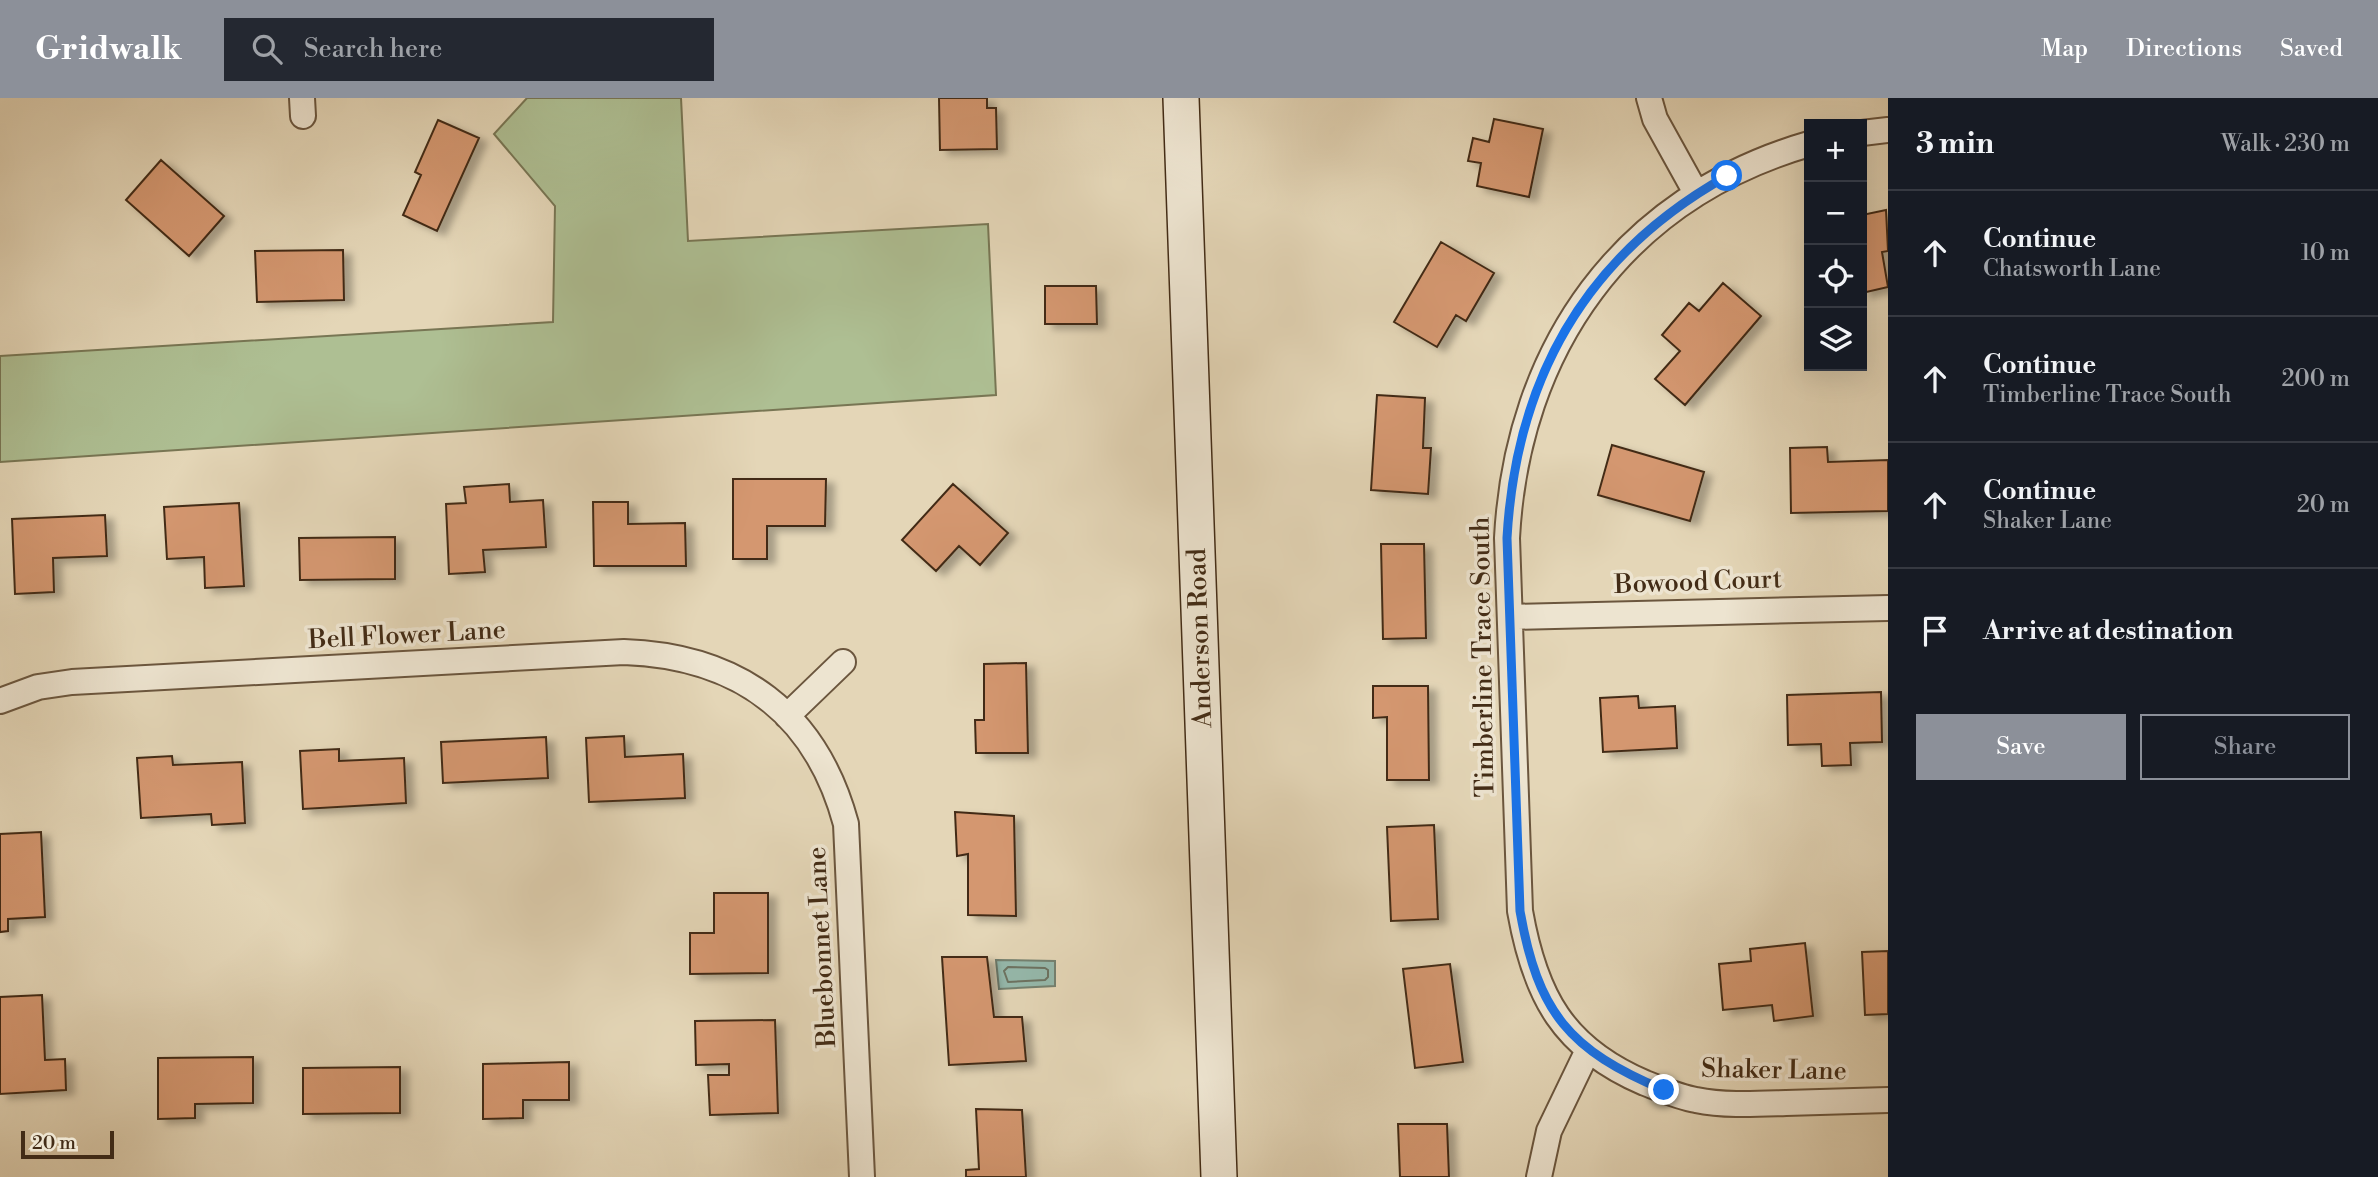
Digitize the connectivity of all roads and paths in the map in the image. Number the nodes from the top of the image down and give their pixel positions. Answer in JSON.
{"nodes":[{"id":1,"x":1181,"y":98,"type":"edge"},
{"id":2,"x":1649,"y":98,"type":"edge"},
{"id":3,"x":1888,"y":130,"type":"edge"},
{"id":4,"x":1867,"y":132,"type":"edge"},
{"id":5,"x":1804,"y":145,"type":"edge"},
{"id":6,"x":1696,"y":193,"type":"junction"},
{"id":7,"x":1888,"y":608,"type":"edge"},
{"id":8,"x":1510,"y":617,"type":"junction"},
{"id":9,"x":843,"y":662,"type":"dead end"},
{"id":10,"x":0,"y":701,"type":"edge"},
{"id":11,"x":793,"y":721,"type":"junction"},
{"id":12,"x":1588,"y":1050,"type":"junction"},
{"id":13,"x":1888,"y":1100,"type":"edge"},
{"id":14,"x":862,"y":1177,"type":"edge"},
{"id":15,"x":1219,"y":1177,"type":"edge"},
{"id":16,"x":1539,"y":1177,"type":"edge"}],
"edges":[{"from":1,"to":15,"type":"street","name":"Anderson Road"},
{"from":2,"to":6,"type":"street"},
{"from":3,"to":4,"type":"street"},
{"from":5,"to":6,"type":"street","name":"Timberline Trace South"},
{"from":6,"to":8,"type":"street","name":"Timberline Trace South"},
{"from":7,"to":8,"type":"street","name":"Bowood Court"},
{"from":8,"to":12,"type":"street","name":"Timberline Trace South"},
{"from":9,"to":11,"type":"street"},
{"from":10,"to":11,"type":"street","name":"Bell Flower Lane"},
{"from":11,"to":14,"type":"street","name":"Bluebonnet Lane"},
{"from":12,"to":13,"type":"street","name":"Shaker Lane"},
{"from":12,"to":16,"type":"street"}]}
